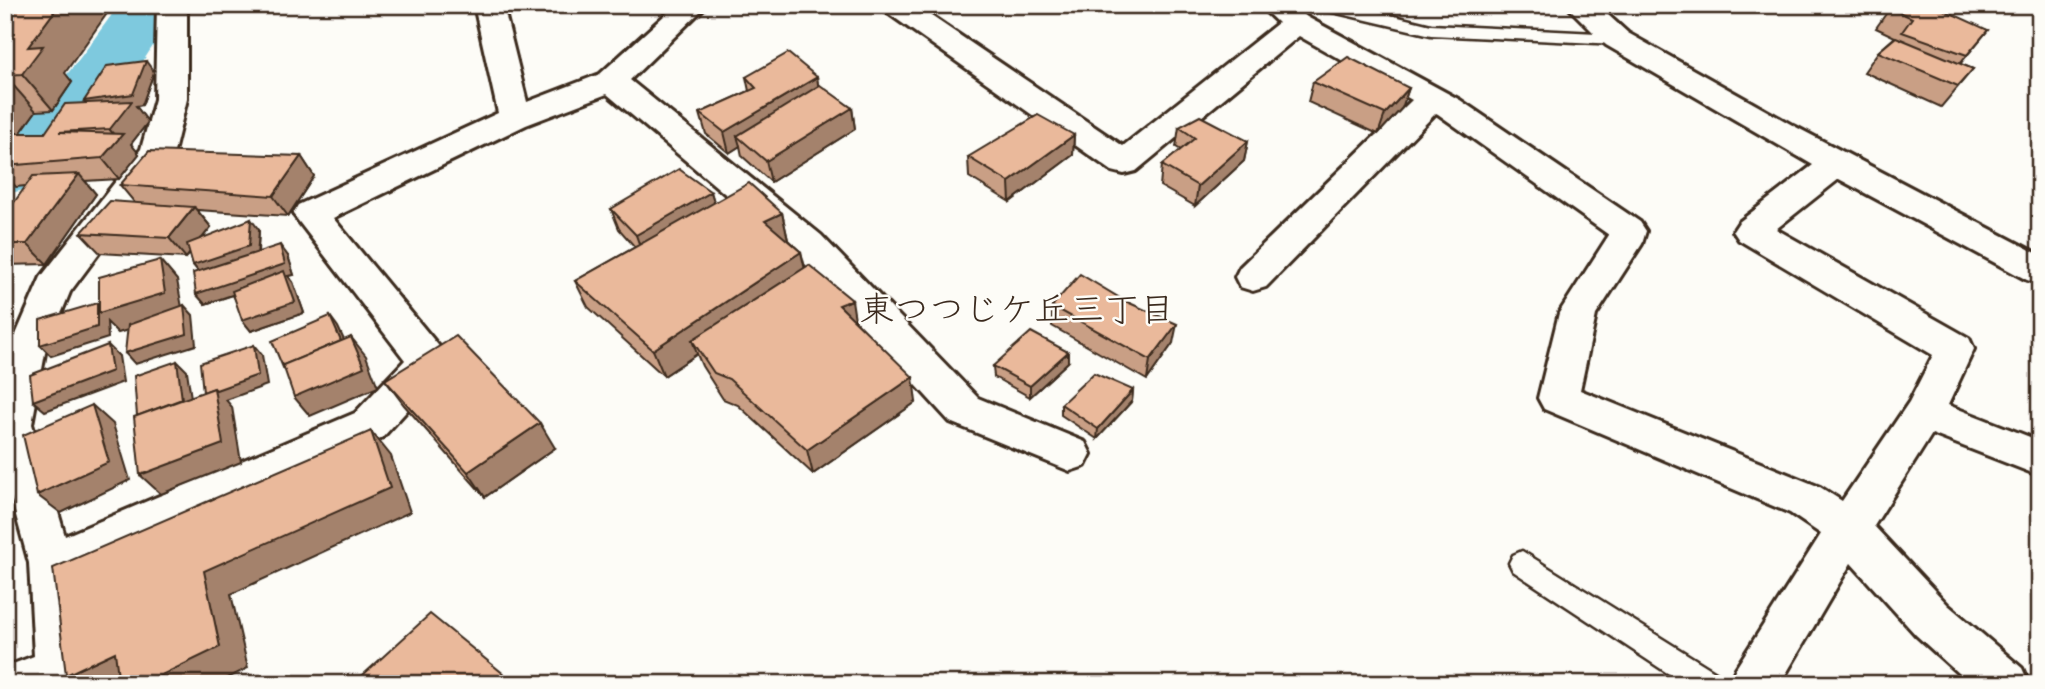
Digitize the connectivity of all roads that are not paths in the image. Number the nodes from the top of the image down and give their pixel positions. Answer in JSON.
{"nodes":[{"id":1,"x":172,"y":5,"type":"edge"},
{"id":2,"x":488,"y":5,"type":"edge"},
{"id":3,"x":693,"y":5,"type":"edge"},
{"id":4,"x":895,"y":5,"type":"edge"},
{"id":5,"x":1326,"y":5,"type":"edge"},
{"id":6,"x":1580,"y":5,"type":"edge"},
{"id":7,"x":1285,"y":14,"type":"edge"},
{"id":8,"x":1617,"y":39,"type":"junction"},
{"id":9,"x":611,"y":81,"type":"junction"},
{"id":10,"x":1432,"y":98,"type":"junction"},
{"id":11,"x":515,"y":118,"type":"junction"},
{"id":12,"x":1837,"y":163,"type":"junction"},
{"id":13,"x":2040,"y":271,"type":"edge"},
{"id":14,"x":1253,"y":277,"type":"dead end"},
{"id":15,"x":1924,"y":413,"type":"junction"},
{"id":16,"x":1070,"y":454,"type":"dead end"},
{"id":17,"x":2040,"y":459,"type":"edge"},
{"id":18,"x":1848,"y":529,"type":"junction"},
{"id":19,"x":51,"y":562,"type":"junction"},
{"id":20,"x":1522,"y":563,"type":"dead end"},
{"id":21,"x":50,"y":679,"type":"edge"},
{"id":22,"x":1709,"y":684,"type":"edge"},
{"id":23,"x":1753,"y":684,"type":"edge"},
{"id":24,"x":2005,"y":684,"type":"edge"}],
"edges":[{"from":1,"to":19,"type":"street"},
{"from":2,"to":11,"type":"street"},
{"from":3,"to":9,"type":"street"},
{"from":4,"to":7,"type":"street"},
{"from":5,"to":8,"type":"lane"},
{"from":6,"to":8,"type":"street"},
{"from":7,"to":10,"type":"street"},
{"from":8,"to":12,"type":"street"},
{"from":9,"to":11,"type":"street"},
{"from":9,"to":16,"type":"street"},
{"from":10,"to":14,"type":"street"},
{"from":10,"to":18,"type":"street"},
{"from":11,"to":19,"type":"street"},
{"from":12,"to":13,"type":"street"},
{"from":12,"to":15,"type":"street"},
{"from":15,"to":17,"type":"street"},
{"from":15,"to":18,"type":"street"},
{"from":18,"to":23,"type":"street"},
{"from":18,"to":24,"type":"street"},
{"from":19,"to":21,"type":"street"},
{"from":20,"to":22,"type":"lane"}]}
